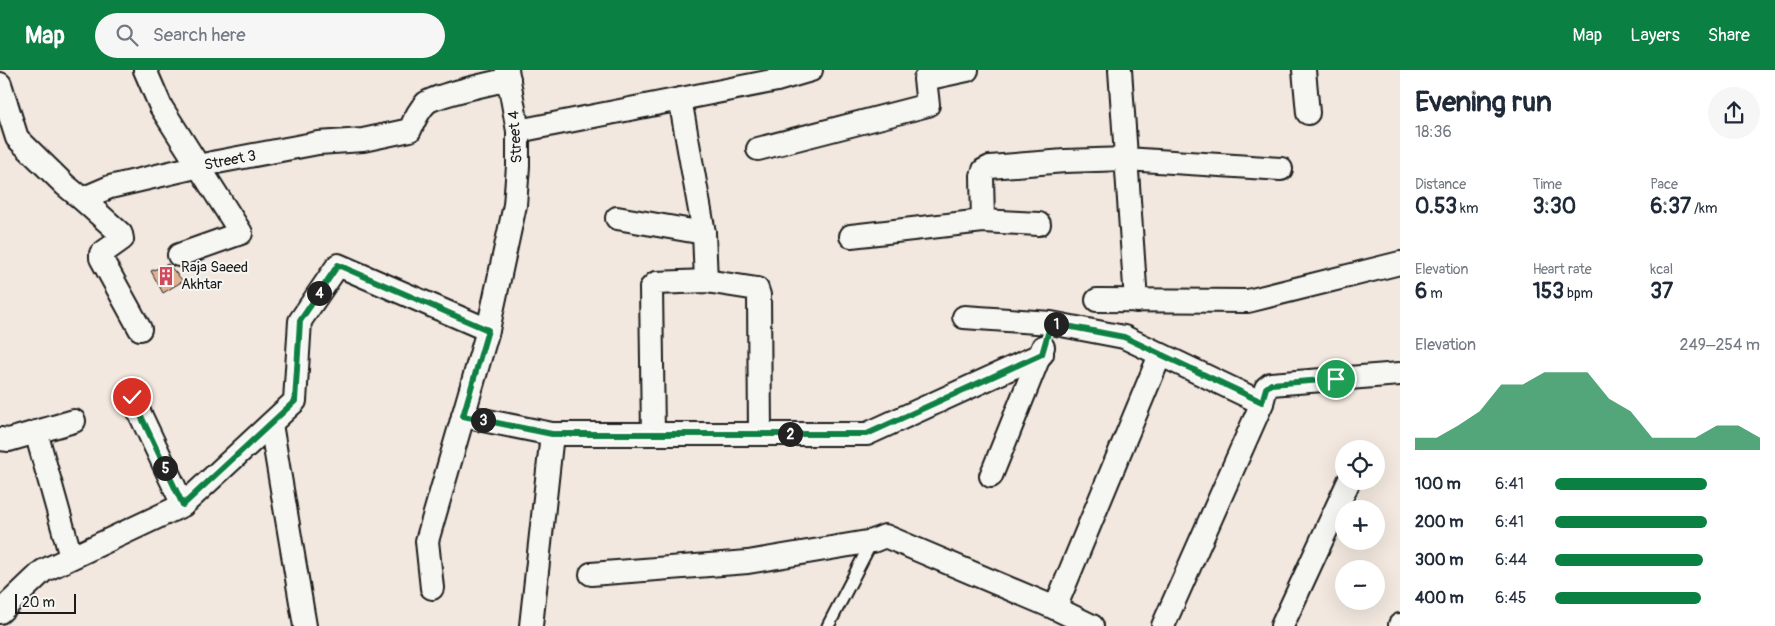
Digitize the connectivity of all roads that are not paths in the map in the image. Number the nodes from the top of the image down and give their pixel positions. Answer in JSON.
{"nodes":[{"id":1,"x":145,"y":70,"type":"edge"},
{"id":2,"x":811,"y":70,"type":"edge"},
{"id":3,"x":967,"y":70,"type":"edge"},
{"id":4,"x":1120,"y":70,"type":"edge"},
{"id":5,"x":1304,"y":70,"type":"edge"},
{"id":6,"x":508,"y":75,"type":"edge"},
{"id":7,"x":0,"y":84,"type":"edge"},
{"id":8,"x":680,"y":99,"type":"junction"},
{"id":9,"x":1308,"y":113,"type":"dead end"},
{"id":10,"x":518,"y":131,"type":"junction"},
{"id":11,"x":758,"y":149,"type":"dead end"},
{"id":12,"x":1126,"y":159,"type":"junction"},
{"id":13,"x":198,"y":166,"type":"junction"},
{"id":14,"x":1281,"y":169,"type":"dead end"},
{"id":15,"x":82,"y":199,"type":"junction"},
{"id":16,"x":617,"y":218,"type":"dead end"},
{"id":17,"x":983,"y":221,"type":"junction"},
{"id":18,"x":1040,"y":224,"type":"dead end"},
{"id":19,"x":704,"y":232,"type":"junction"},
{"id":20,"x":851,"y":236,"type":"dead end"},
{"id":21,"x":178,"y":255,"type":"dead end"},
{"id":22,"x":1400,"y":263,"type":"edge"},
{"id":23,"x":706,"y":281,"type":"junction"},
{"id":24,"x":1097,"y":300,"type":"dead end"},
{"id":25,"x":1136,"y":301,"type":"junction"},
{"id":26,"x":964,"y":317,"type":"dead end"},
{"id":27,"x":1051,"y":323,"type":"junction"},
{"id":28,"x":140,"y":329,"type":"dead end"},
{"id":29,"x":488,"y":330,"type":"junction"},
{"id":30,"x":1042,"y":354,"type":"junction"},
{"id":31,"x":1160,"y":355,"type":"junction"},
{"id":32,"x":1400,"y":374,"type":"edge"},
{"id":33,"x":132,"y":397,"type":"dead end"},
{"id":34,"x":1262,"y":402,"type":"junction"},
{"id":35,"x":463,"y":416,"type":"junction"},
{"id":36,"x":74,"y":420,"type":"dead end"},
{"id":37,"x":271,"y":424,"type":"junction"},
{"id":38,"x":36,"y":432,"type":"junction"},
{"id":39,"x":552,"y":434,"type":"junction"},
{"id":40,"x":653,"y":434,"type":"junction"},
{"id":41,"x":760,"y":434,"type":"junction"},
{"id":42,"x":0,"y":439,"type":"edge"},
{"id":43,"x":991,"y":476,"type":"dead end"},
{"id":44,"x":1345,"y":490,"type":"edge"},
{"id":45,"x":183,"y":505,"type":"junction"},
{"id":46,"x":873,"y":541,"type":"junction"},
{"id":47,"x":71,"y":557,"type":"junction"},
{"id":48,"x":591,"y":574,"type":"dead end"},
{"id":49,"x":432,"y":588,"type":"dead end"},
{"id":50,"x":1055,"y":608,"type":"junction"},
{"id":51,"x":0,"y":612,"type":"edge"},
{"id":52,"x":305,"y":626,"type":"edge"},
{"id":53,"x":531,"y":626,"type":"edge"},
{"id":54,"x":828,"y":626,"type":"edge"},
{"id":55,"x":1092,"y":626,"type":"edge"},
{"id":56,"x":1163,"y":626,"type":"edge"},
{"id":57,"x":1282,"y":626,"type":"edge"}],
"edges":[{"from":1,"to":13,"type":"street"},
{"from":2,"to":8,"type":"street"},
{"from":3,"to":11,"type":"street"},
{"from":4,"to":12,"type":"street"},
{"from":5,"to":9,"type":"street"},
{"from":6,"to":10,"type":"street","name":"Street 4"},
{"from":6,"to":13,"type":"street","name":"Street 3"},
{"from":7,"to":15,"type":"street"},
{"from":8,"to":10,"type":"street"},
{"from":8,"to":19,"type":"street"},
{"from":10,"to":29,"type":"street","name":"Street 4"},
{"from":12,"to":14,"type":"street"},
{"from":12,"to":17,"type":"street"},
{"from":12,"to":25,"type":"street"},
{"from":13,"to":15,"type":"street","name":"Street 3"},
{"from":13,"to":21,"type":"street"},
{"from":15,"to":28,"type":"street"},
{"from":16,"to":19,"type":"street"},
{"from":17,"to":18,"type":"street"},
{"from":17,"to":20,"type":"street"},
{"from":19,"to":23,"type":"street"},
{"from":22,"to":25,"type":"street"},
{"from":23,"to":40,"type":"street"},
{"from":23,"to":41,"type":"street"},
{"from":24,"to":25,"type":"street"},
{"from":26,"to":27,"type":"street"},
{"from":27,"to":30,"type":"street"},
{"from":27,"to":31,"type":"street"},
{"from":29,"to":35,"type":"street","name":"Street 4"},
{"from":29,"to":37,"type":"street"},
{"from":30,"to":41,"type":"street"},
{"from":30,"to":43,"type":"street"},
{"from":31,"to":34,"type":"street"},
{"from":31,"to":50,"type":"street"},
{"from":32,"to":34,"type":"street"},
{"from":33,"to":45,"type":"street"},
{"from":34,"to":56,"type":"street"},
{"from":35,"to":39,"type":"street"},
{"from":35,"to":49,"type":"street","name":"Street 4"},
{"from":36,"to":38,"type":"street"},
{"from":37,"to":45,"type":"street"},
{"from":37,"to":52,"type":"street"},
{"from":38,"to":42,"type":"street"},
{"from":38,"to":47,"type":"street"},
{"from":39,"to":40,"type":"street"},
{"from":39,"to":53,"type":"street"},
{"from":40,"to":41,"type":"street"},
{"from":44,"to":57,"type":"street"},
{"from":45,"to":47,"type":"street"},
{"from":46,"to":48,"type":"street"},
{"from":46,"to":50,"type":"street"},
{"from":46,"to":54,"type":"lane"},
{"from":47,"to":51,"type":"street"},
{"from":50,"to":55,"type":"street"}]}
